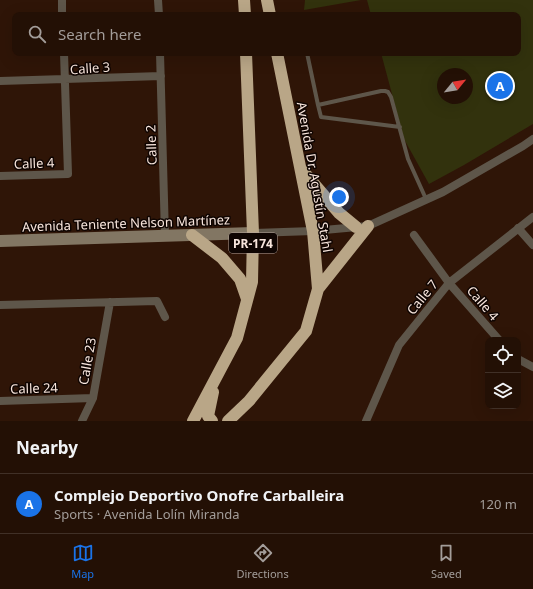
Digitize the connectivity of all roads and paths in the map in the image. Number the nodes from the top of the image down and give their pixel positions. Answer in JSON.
{"nodes":[{"id":1,"x":62,"y":0,"type":"edge"},
{"id":2,"x":158,"y":0,"type":"edge"},
{"id":3,"x":244,"y":0,"type":"edge"},
{"id":4,"x":62,"y":12,"type":"edge"},
{"id":5,"x":159,"y":12,"type":"edge"},
{"id":6,"x":245,"y":12,"type":"edge"},
{"id":7,"x":64,"y":56,"type":"edge"},
{"id":8,"x":160,"y":56,"type":"edge"},
{"id":9,"x":246,"y":56,"type":"edge"},
{"id":10,"x":278,"y":56,"type":"edge"},
{"id":11,"x":308,"y":56,"type":"edge"},
{"id":12,"x":161,"y":76,"type":"junction"},
{"id":13,"x":64,"y":80,"type":"junction"},
{"id":14,"x":0,"y":82,"type":"edge"},
{"id":15,"x":318,"y":105,"type":"junction"},
{"id":16,"x":400,"y":127,"type":"junction"},
{"id":17,"x":533,"y":139,"type":"edge"},
{"id":18,"x":300,"y":168,"type":"junction"},
{"id":19,"x":68,"y":174,"type":"joint"},
{"id":20,"x":0,"y":176,"type":"edge"},
{"id":21,"x":426,"y":200,"type":"junction"},
{"id":22,"x":533,"y":217,"type":"edge"},
{"id":23,"x":362,"y":226,"type":"junction"},
{"id":24,"x":518,"y":228,"type":"junction"},
{"id":25,"x":313,"y":231,"type":"junction"},
{"id":26,"x":253,"y":233,"type":"junction"},
{"id":27,"x":192,"y":235,"type":"junction"},
{"id":28,"x":414,"y":235,"type":"dead end"},
{"id":29,"x":165,"y":236,"type":"junction"},
{"id":30,"x":0,"y":241,"type":"edge"},
{"id":31,"x":533,"y":245,"type":"edge"},
{"id":32,"x":449,"y":283,"type":"junction"},
{"id":33,"x":318,"y":289,"type":"junction"},
{"id":34,"x":247,"y":299,"type":"junction"},
{"id":35,"x":110,"y":302,"type":"junction"},
{"id":36,"x":0,"y":306,"type":"edge"},
{"id":37,"x":165,"y":317,"type":"dead end"},
{"id":38,"x":496,"y":337,"type":"edge"},
{"id":39,"x":521,"y":361,"type":"edge"},
{"id":40,"x":533,"y":367,"type":"edge"},
{"id":41,"x":217,"y":375,"type":"junction"},
{"id":42,"x":93,"y":398,"type":"junction"},
{"id":43,"x":0,"y":401,"type":"edge"},
{"id":44,"x":82,"y":421,"type":"edge"},
{"id":45,"x":192,"y":421,"type":"edge"},
{"id":46,"x":212,"y":421,"type":"edge"},
{"id":47,"x":228,"y":421,"type":"edge"},
{"id":48,"x":366,"y":421,"type":"edge"}],
"edges":[{"from":1,"to":4,"type":"street"},
{"from":2,"to":5,"type":"street"},
{"from":3,"to":6,"type":"highway"},
{"from":7,"to":13,"type":"street"},
{"from":8,"to":12,"type":"street","name":"Calle 2"},
{"from":9,"to":26,"type":"highway","number":"PR-174"},
{"from":10,"to":18,"type":"highway","name":"Avenida Dr. Agustín Stahl"},
{"from":11,"to":15,"type":"lane"},
{"from":12,"to":13,"type":"street","name":"Calle 3"},
{"from":12,"to":29,"type":"street","name":"Calle 2"},
{"from":13,"to":14,"type":"street"},
{"from":13,"to":19,"type":"street","name":"Calle 3"},
{"from":15,"to":16,"type":"lane"},
{"from":15,"to":16,"type":"lane"},
{"from":16,"to":21,"type":"lane"},
{"from":17,"to":21,"type":"street"},
{"from":18,"to":23,"type":"highway"},
{"from":18,"to":25,"type":"highway","name":"Avenida Dr. Agustín Stahl"},
{"from":19,"to":20,"type":"street","name":"Calle 4"},
{"from":21,"to":23,"type":"street"},
{"from":22,"to":24,"type":"street","name":"Calle 7"},
{"from":23,"to":25,"type":"street"},
{"from":23,"to":33,"type":"highway"},
{"from":24,"to":31,"type":"street"},
{"from":24,"to":32,"type":"street","name":"Calle 7"},
{"from":25,"to":26,"type":"street"},
{"from":25,"to":33,"type":"highway","name":"Avenida Dr. Agustín Stahl"},
{"from":26,"to":27,"type":"street","name":"Avenida Teniente Nelson Martínez"},
{"from":26,"to":34,"type":"highway","number":"PR-174"},
{"from":27,"to":29,"type":"street","name":"Avenida Teniente Nelson Martínez"},
{"from":27,"to":34,"type":"highway"},
{"from":28,"to":32,"type":"street","name":"Calle 4"},
{"from":29,"to":30,"type":"street","name":"Avenida Teniente Nelson Martínez"},
{"from":32,"to":38,"type":"street","name":"Calle 4"},
{"from":32,"to":48,"type":"street","name":"Calle 7"},
{"from":33,"to":47,"type":"highway","name":"Avenida Dr. Agustín Stahl"},
{"from":34,"to":41,"type":"highway","number":"PR-174"},
{"from":35,"to":36,"type":"street"},
{"from":35,"to":37,"type":"street"},
{"from":35,"to":42,"type":"street","name":"Calle 23"},
{"from":39,"to":40,"type":"street"},
{"from":41,"to":45,"type":"highway","number":"PR-174"},
{"from":41,"to":46,"type":"highway"},
{"from":42,"to":43,"type":"street","name":"Calle 24"},
{"from":42,"to":44,"type":"street","name":"Calle 23"}]}
